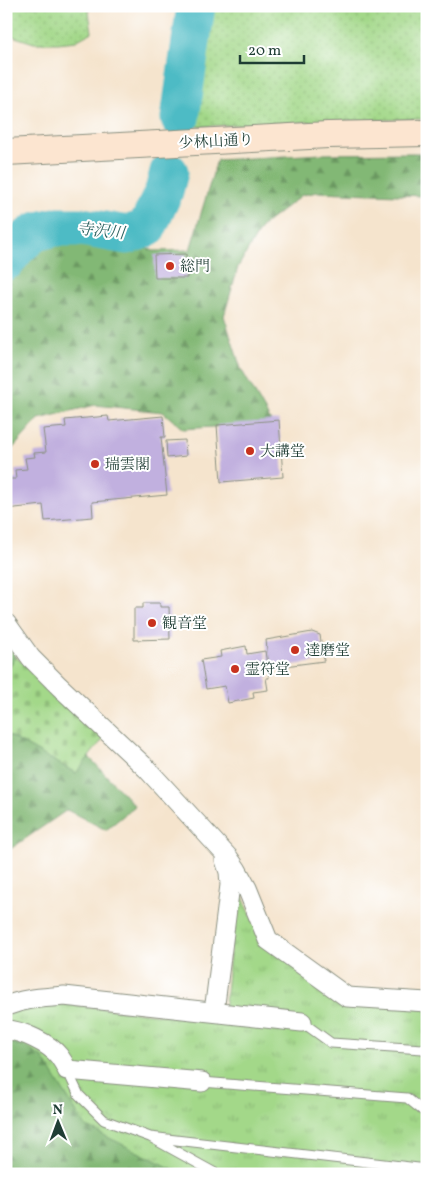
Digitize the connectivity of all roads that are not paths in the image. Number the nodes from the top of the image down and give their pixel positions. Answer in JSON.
{"nodes":[{"id":1,"x":427,"y":133,"type":"edge"},
{"id":2,"x":6,"y":152,"type":"edge"},
{"id":3,"x":6,"y":624,"type":"edge"},
{"id":4,"x":216,"y":843,"type":"junction"},
{"id":5,"x":427,"y":1002,"type":"edge"},
{"id":6,"x":6,"y":1006,"type":"edge"},
{"id":7,"x":214,"y":1012,"type":"junction"},
{"id":8,"x":302,"y":1022,"type":"joint"},
{"id":9,"x":6,"y":1030,"type":"edge"},
{"id":10,"x":427,"y":1052,"type":"edge"},
{"id":11,"x":67,"y":1070,"type":"junction"},
{"id":12,"x":202,"y":1082,"type":"joint"},
{"id":13,"x":427,"y":1114,"type":"edge"},
{"id":14,"x":150,"y":1137,"type":"junction"},
{"id":15,"x":427,"y":1169,"type":"edge"},
{"id":16,"x":217,"y":1174,"type":"edge"}],
"edges":[{"from":1,"to":2,"type":"street","name":"少林山通り"},
{"from":3,"to":4,"type":"street"},
{"from":4,"to":5,"type":"street"},
{"from":4,"to":7,"type":"street"},
{"from":6,"to":7,"type":"street"},
{"from":7,"to":8,"type":"street"},
{"from":8,"to":10,"type":"lane"},
{"from":9,"to":11,"type":"street"},
{"from":11,"to":12,"type":"street"},
{"from":11,"to":14,"type":"lane"},
{"from":12,"to":13,"type":"lane"},
{"from":14,"to":15,"type":"lane"},
{"from":14,"to":16,"type":"lane"}]}
